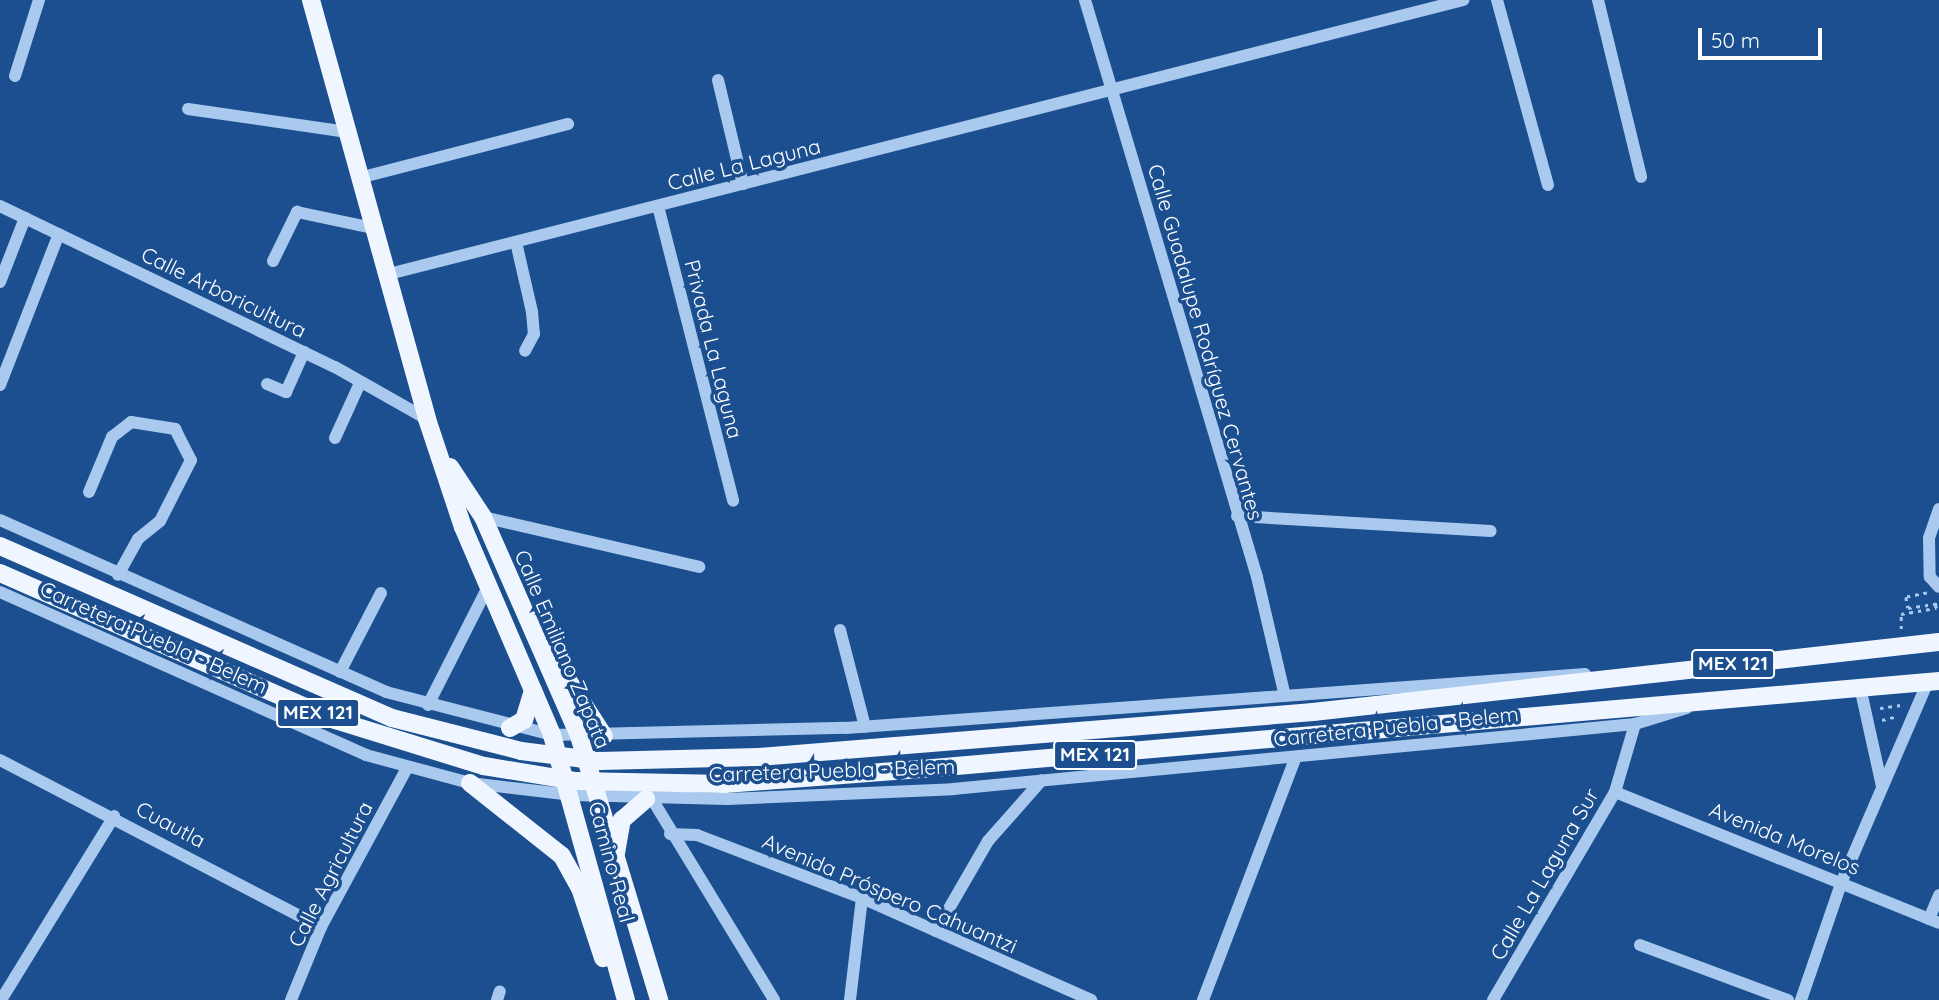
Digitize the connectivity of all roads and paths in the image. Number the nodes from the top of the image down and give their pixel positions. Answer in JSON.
{"nodes":[{"id":1,"x":39,"y":0,"type":"edge"},
{"id":2,"x":311,"y":0,"type":"edge"},
{"id":3,"x":1085,"y":0,"type":"edge"},
{"id":4,"x":1463,"y":0,"type":"edge"},
{"id":5,"x":1497,"y":0,"type":"edge"},
{"id":6,"x":1598,"y":0,"type":"edge"},
{"id":7,"x":1431,"y":4,"type":"edge"},
{"id":8,"x":15,"y":76,"type":"dead end"},
{"id":9,"x":718,"y":80,"type":"dead end"},
{"id":10,"x":1112,"y":90,"type":"junction"},
{"id":11,"x":188,"y":109,"type":"dead end"},
{"id":12,"x":568,"y":124,"type":"dead end"},
{"id":13,"x":347,"y":132,"type":"junction"},
{"id":14,"x":1640,"y":177,"type":"dead end"},
{"id":15,"x":359,"y":178,"type":"junction"},
{"id":16,"x":743,"y":184,"type":"junction"},
{"id":17,"x":1548,"y":185,"type":"dead end"},
{"id":18,"x":0,"y":206,"type":"edge"},
{"id":19,"x":658,"y":206,"type":"junction"},
{"id":20,"x":25,"y":218,"type":"junction"},
{"id":21,"x":373,"y":228,"type":"junction"},
{"id":22,"x":59,"y":234,"type":"junction"},
{"id":23,"x":516,"y":242,"type":"junction"},
{"id":24,"x":273,"y":261,"type":"dead end"},
{"id":25,"x":385,"y":275,"type":"junction"},
{"id":26,"x":0,"y":282,"type":"edge"},
{"id":27,"x":525,"y":351,"type":"dead end"},
{"id":28,"x":304,"y":352,"type":"junction"},
{"id":29,"x":267,"y":384,"type":"dead end"},
{"id":30,"x":0,"y":385,"type":"edge"},
{"id":31,"x":359,"y":385,"type":"junction"},
{"id":32,"x":427,"y":419,"type":"junction"},
{"id":33,"x":335,"y":438,"type":"dead end"},
{"id":34,"x":437,"y":447,"type":"junction"},
{"id":35,"x":89,"y":492,"type":"dead end"},
{"id":36,"x":733,"y":501,"type":"dead end"},
{"id":37,"x":1939,"y":509,"type":"edge"},
{"id":38,"x":1237,"y":516,"type":"junction"},
{"id":39,"x":483,"y":517,"type":"junction"},
{"id":40,"x":0,"y":520,"type":"edge"},
{"id":41,"x":1491,"y":531,"type":"dead end"},
{"id":42,"x":0,"y":546,"type":"edge"},
{"id":43,"x":699,"y":566,"type":"dead end"},
{"id":44,"x":0,"y":573,"type":"edge"},
{"id":45,"x":118,"y":575,"type":"junction"},
{"id":46,"x":489,"y":585,"type":"junction"},
{"id":47,"x":1939,"y":587,"type":"edge"},
{"id":48,"x":0,"y":592,"type":"edge"},
{"id":49,"x":381,"y":593,"type":"dead end"},
{"id":50,"x":1939,"y":603,"type":"edge"},
{"id":51,"x":1908,"y":608,"type":"dead end"},
{"id":52,"x":532,"y":628,"type":"junction"},
{"id":53,"x":840,"y":630,"type":"dead end"},
{"id":54,"x":1939,"y":642,"type":"edge"},
{"id":55,"x":1683,"y":671,"type":"junction"},
{"id":56,"x":341,"y":672,"type":"junction"},
{"id":57,"x":1934,"y":681,"type":"edge"},
{"id":58,"x":533,"y":686,"type":"junction"},
{"id":59,"x":1860,"y":687,"type":"junction"},
{"id":60,"x":1285,"y":696,"type":"junction"},
{"id":61,"x":1700,"y":704,"type":"junction"},
{"id":62,"x":428,"y":705,"type":"junction"},
{"id":63,"x":1635,"y":724,"type":"junction"},
{"id":64,"x":865,"y":727,"type":"junction"},
{"id":65,"x":510,"y":728,"type":"junction"},
{"id":66,"x":552,"y":736,"type":"junction"},
{"id":67,"x":579,"y":736,"type":"junction"},
{"id":68,"x":604,"y":736,"type":"junction"},
{"id":69,"x":0,"y":760,"type":"edge"},
{"id":70,"x":1295,"y":760,"type":"junction"},
{"id":71,"x":407,"y":768,"type":"junction"},
{"id":72,"x":1042,"y":780,"type":"junction"},
{"id":73,"x":470,"y":783,"type":"junction"},
{"id":74,"x":1882,"y":786,"type":"junction"},
{"id":75,"x":1615,"y":792,"type":"junction"},
{"id":76,"x":572,"y":795,"type":"junction"},
{"id":77,"x":595,"y":796,"type":"junction"},
{"id":78,"x":649,"y":799,"type":"junction"},
{"id":79,"x":114,"y":816,"type":"junction"},
{"id":80,"x":670,"y":834,"type":"junction"},
{"id":81,"x":617,"y":863,"type":"junction"},
{"id":82,"x":1842,"y":881,"type":"junction"},
{"id":83,"x":1939,"y":895,"type":"edge"},
{"id":84,"x":862,"y":898,"type":"junction"},
{"id":85,"x":1934,"y":921,"type":"edge"},
{"id":86,"x":321,"y":927,"type":"junction"},
{"id":87,"x":936,"y":932,"type":"junction"},
{"id":88,"x":1640,"y":945,"type":"dead end"},
{"id":89,"x":1,"y":1000,"type":"edge"},
{"id":90,"x":290,"y":1000,"type":"edge"},
{"id":91,"x":616,"y":1000,"type":"edge"},
{"id":92,"x":625,"y":1000,"type":"edge"},
{"id":93,"x":659,"y":1000,"type":"edge"},
{"id":94,"x":774,"y":1000,"type":"edge"},
{"id":95,"x":850,"y":1000,"type":"edge"},
{"id":96,"x":1091,"y":1000,"type":"edge"},
{"id":97,"x":1203,"y":1000,"type":"edge"},
{"id":98,"x":1493,"y":1000,"type":"edge"},
{"id":99,"x":1788,"y":1000,"type":"edge"},
{"id":100,"x":1801,"y":1000,"type":"edge"}],
"edges":[{"from":1,"to":8,"type":"street"},
{"from":2,"to":13,"type":"main road","name":"Calle Emiliano Zapata"},
{"from":3,"to":10,"type":"street","name":"Calle Guadalupe Rodríguez Cervantes"},
{"from":4,"to":7,"type":"street","name":"Calle La Laguna"},
{"from":5,"to":17,"type":"street"},
{"from":6,"to":14,"type":"street"},
{"from":7,"to":10,"type":"street","name":"Calle La Laguna"},
{"from":9,"to":16,"type":"street"},
{"from":10,"to":16,"type":"street","name":"Calle La Laguna"},
{"from":10,"to":38,"type":"street","name":"Calle Guadalupe Rodríguez Cervantes"},
{"from":11,"to":13,"type":"street"},
{"from":12,"to":15,"type":"street"},
{"from":13,"to":15,"type":"main road","name":"Calle Emiliano Zapata"},
{"from":15,"to":21,"type":"main road","name":"Calle Emiliano Zapata"},
{"from":16,"to":19,"type":"street","name":"Calle La Laguna"},
{"from":18,"to":20,"type":"street","name":"Calle Arboricultura"},
{"from":19,"to":23,"type":"street","name":"Calle La Laguna"},
{"from":19,"to":36,"type":"street","name":"Privada La Laguna"},
{"from":20,"to":22,"type":"street","name":"Calle Arboricultura"},
{"from":20,"to":26,"type":"street"},
{"from":21,"to":24,"type":"street"},
{"from":21,"to":25,"type":"main road","name":"Calle Emiliano Zapata"},
{"from":22,"to":28,"type":"street","name":"Calle Arboricultura"},
{"from":22,"to":30,"type":"street"},
{"from":23,"to":25,"type":"street","name":"Calle La Laguna"},
{"from":23,"to":27,"type":"street"},
{"from":25,"to":32,"type":"main road","name":"Calle Emiliano Zapata"},
{"from":28,"to":29,"type":"street"},
{"from":28,"to":31,"type":"street","name":"Calle Arboricultura"},
{"from":31,"to":32,"type":"street","name":"Calle Arboricultura"},
{"from":31,"to":33,"type":"street"},
{"from":32,"to":34,"type":"main road","name":"Calle Emiliano Zapata"},
{"from":34,"to":39,"type":"main road","name":"Calle Emiliano Zapata"},
{"from":34,"to":46,"type":"main road","name":"Calle Emiliano Zapata"},
{"from":35,"to":45,"type":"street"},
{"from":37,"to":47,"type":"street"},
{"from":38,"to":41,"type":"street"},
{"from":38,"to":60,"type":"street","name":"Calle Guadalupe Rodríguez Cervantes"},
{"from":39,"to":43,"type":"street"},
{"from":39,"to":52,"type":"main road","name":"Calle Emiliano Zapata"},
{"from":40,"to":45,"type":"street","name":"Carretera Puebla - Belem"},
{"from":42,"to":55,"type":"main road","name":"Carretera Puebla - Belem","number":"MEX 121"},
{"from":44,"to":61,"type":"main road","name":"Carretera Puebla - Belem","number":"MEX 121"},
{"from":45,"to":56,"type":"street","name":"Carretera Puebla - Belem"},
{"from":46,"to":58,"type":"main road","name":"Calle Emiliano Zapata"},
{"from":46,"to":62,"type":"street"},
{"from":48,"to":71,"type":"street","name":"Carretera Puebla - Belem"},
{"from":49,"to":56,"type":"street"},
{"from":50,"to":51,"type":"path"},
{"from":52,"to":67,"type":"main road","name":"Calle Emiliano Zapata"},
{"from":52,"to":68,"type":"main road"},
{"from":53,"to":64,"type":"street"},
{"from":54,"to":55,"type":"main road","name":"Carretera Puebla - Belem","number":"MEX 121"},
{"from":55,"to":60,"type":"street","name":"Carretera Puebla - Belem"},
{"from":56,"to":62,"type":"street","name":"Carretera Puebla - Belem"},
{"from":57,"to":59,"type":"main road","name":"Carretera Puebla - Belem","number":"MEX 121"},
{"from":57,"to":74,"type":"street"},
{"from":58,"to":65,"type":"main road"},
{"from":58,"to":66,"type":"main road","name":"Calle Emiliano Zapata"},
{"from":59,"to":61,"type":"main road","name":"Carretera Puebla - Belem","number":"MEX 121"},
{"from":59,"to":74,"type":"street"},
{"from":60,"to":64,"type":"street","name":"Carretera Puebla - Belem"},
{"from":61,"to":63,"type":"street","name":"Carretera Puebla - Belem"},
{"from":62,"to":65,"type":"street","name":"Carretera Puebla - Belem"},
{"from":63,"to":70,"type":"street","name":"Carretera Puebla - Belem"},
{"from":63,"to":75,"type":"street","name":"Calle La Laguna Sur"},
{"from":64,"to":68,"type":"street","name":"Carretera Puebla - Belem"},
{"from":65,"to":66,"type":"street","name":"Carretera Puebla - Belem"},
{"from":66,"to":67,"type":"street","name":"Carretera Puebla - Belem"},
{"from":66,"to":76,"type":"main road","name":"Camino Real"},
{"from":67,"to":68,"type":"street","name":"Carretera Puebla - Belem"},
{"from":67,"to":77,"type":"main road","name":"Calle Emiliano Zapata"},
{"from":69,"to":79,"type":"street","name":"Cuautla"},
{"from":70,"to":72,"type":"street","name":"Carretera Puebla - Belem"},
{"from":70,"to":97,"type":"street"},
{"from":71,"to":73,"type":"street","name":"Carretera Puebla - Belem"},
{"from":71,"to":86,"type":"street","name":"Calle Agricultura"},
{"from":72,"to":78,"type":"street","name":"Carretera Puebla - Belem"},
{"from":72,"to":87,"type":"street"},
{"from":73,"to":76,"type":"street","name":"Carretera Puebla - Belem"},
{"from":73,"to":91,"type":"main road"},
{"from":74,"to":82,"type":"street"},
{"from":75,"to":82,"type":"street","name":"Avenida Morelos"},
{"from":75,"to":98,"type":"street","name":"Calle La Laguna Sur"},
{"from":76,"to":77,"type":"street","name":"Carretera Puebla - Belem"},
{"from":76,"to":92,"type":"main road","name":"Camino Real"},
{"from":77,"to":78,"type":"street","name":"Carretera Puebla - Belem"},
{"from":77,"to":81,"type":"main road","name":"Calle Emiliano Zapata"},
{"from":78,"to":80,"type":"street"},
{"from":78,"to":81,"type":"main road"},
{"from":79,"to":86,"type":"street","name":"Cuautla"},
{"from":79,"to":89,"type":"street"},
{"from":80,"to":84,"type":"street","name":"Avenida Próspero Cahuantzi"},
{"from":80,"to":94,"type":"street"},
{"from":81,"to":93,"type":"main road","name":"Calle Emiliano Zapata"},
{"from":82,"to":85,"type":"street","name":"Avenida Morelos"},
{"from":82,"to":100,"type":"street"},
{"from":83,"to":85,"type":"street"},
{"from":84,"to":87,"type":"street","name":"Avenida Próspero Cahuantzi"},
{"from":84,"to":95,"type":"street"},
{"from":86,"to":90,"type":"street","name":"Calle Agricultura"},
{"from":87,"to":96,"type":"street","name":"Avenida Próspero Cahuantzi"},
{"from":88,"to":99,"type":"street"}]}
